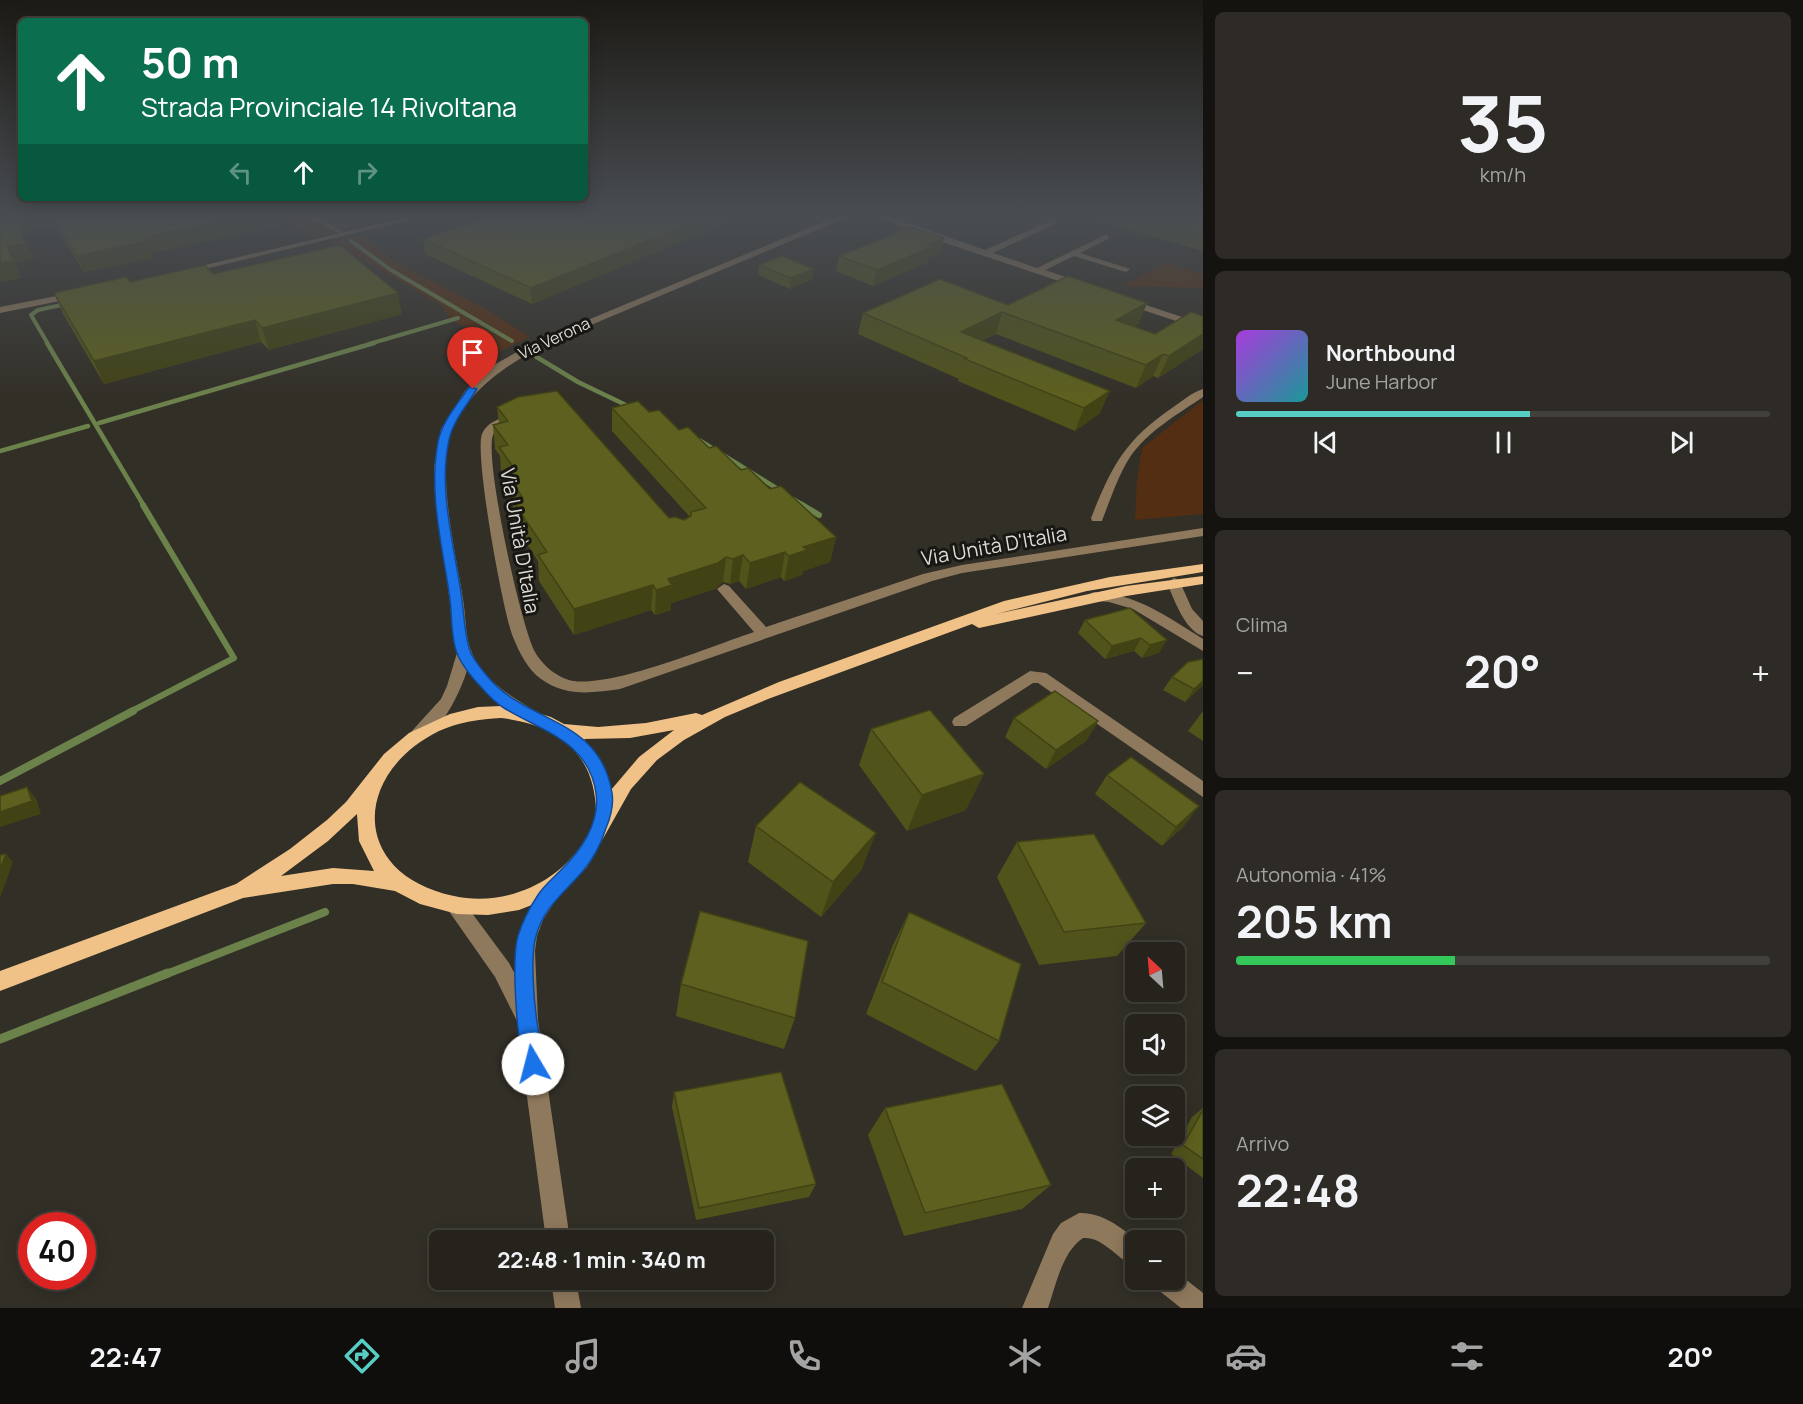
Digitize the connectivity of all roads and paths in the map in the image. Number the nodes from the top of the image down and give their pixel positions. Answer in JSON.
{"nodes":[{"id":1,"x":694,"y":277,"type":"edge"},
{"id":2,"x":1054,"y":277,"type":"edge"},
{"id":3,"x":1092,"y":290,"type":"edge"},
{"id":4,"x":81,"y":294,"type":"edge"},
{"id":5,"x":1115,"y":297,"type":"edge"},
{"id":6,"x":35,"y":304,"type":"junction"},
{"id":7,"x":0,"y":310,"type":"edge"},
{"id":8,"x":0,"y":315,"type":"edge"},
{"id":9,"x":1203,"y":327,"type":"edge"},
{"id":10,"x":1203,"y":392,"type":"edge"},
{"id":11,"x":530,"y":414,"type":"edge"},
{"id":12,"x":1097,"y":518,"type":"dead end"},
{"id":13,"x":1203,"y":532,"type":"edge"},
{"id":14,"x":1203,"y":568,"type":"edge"},
{"id":15,"x":1203,"y":580,"type":"edge"},
{"id":16,"x":1174,"y":583,"type":"junction"},
{"id":17,"x":724,"y":589,"type":"dead end"},
{"id":18,"x":1094,"y":597,"type":"junction"},
{"id":19,"x":943,"y":630,"type":"junction"},
{"id":20,"x":1203,"y":631,"type":"edge"},
{"id":21,"x":764,"y":634,"type":"junction"},
{"id":22,"x":1203,"y":646,"type":"edge"},
{"id":23,"x":464,"y":653,"type":"junction"},
{"id":24,"x":711,"y":716,"type":"junction"},
{"id":25,"x":535,"y":719,"type":"junction"},
{"id":26,"x":960,"y":722,"type":"dead end"},
{"id":27,"x":560,"y":729,"type":"junction"},
{"id":28,"x":412,"y":739,"type":"junction"},
{"id":29,"x":377,"y":778,"type":"junction"},
{"id":30,"x":1203,"y":790,"type":"edge"},
{"id":31,"x":600,"y":828,"type":"junction"},
{"id":32,"x":564,"y":878,"type":"junction"},
{"id":33,"x":397,"y":883,"type":"junction"},
{"id":34,"x":243,"y":890,"type":"junction"},
{"id":35,"x":456,"y":907,"type":"junction"},
{"id":36,"x":0,"y":981,"type":"edge"},
{"id":37,"x":527,"y":1020,"type":"junction"},
{"id":38,"x":557,"y":1230,"type":"edge"},
{"id":39,"x":1125,"y":1248,"type":"edge"},
{"id":40,"x":565,"y":1290,"type":"edge"},
{"id":41,"x":1179,"y":1290,"type":"edge"},
{"id":42,"x":567,"y":1308,"type":"edge"},
{"id":43,"x":1035,"y":1308,"type":"edge"},
{"id":44,"x":1202,"y":1308,"type":"edge"}],
"edges":[{"from":1,"to":23,"type":"street","name":"Via Verona"},
{"from":2,"to":3,"type":"street"},
{"from":4,"to":6,"type":"street"},
{"from":5,"to":9,"type":"street"},
{"from":6,"to":7,"type":"street"},
{"from":6,"to":8,"type":"street"},
{"from":10,"to":12,"type":"street"},
{"from":11,"to":21,"type":"street","name":"Via Unità D'Italia"},
{"from":13,"to":21,"type":"street","name":"Via Unità D'Italia"},
{"from":14,"to":19,"type":"main road"},
{"from":15,"to":16,"type":"main road"},
{"from":16,"to":18,"type":"main road"},
{"from":16,"to":20,"type":"street"},
{"from":17,"to":21,"type":"street"},
{"from":18,"to":19,"type":"main road"},
{"from":18,"to":22,"type":"street"},
{"from":19,"to":24,"type":"main road"},
{"from":23,"to":25,"type":"street","name":"Via Verona"},
{"from":23,"to":28,"type":"street","name":"Via Verona"},
{"from":24,"to":27,"type":"main road"},
{"from":24,"to":31,"type":"main road"},
{"from":25,"to":27,"type":"main road"},
{"from":25,"to":28,"type":"main road"},
{"from":26,"to":30,"type":"street"},
{"from":27,"to":31,"type":"main road"},
{"from":28,"to":29,"type":"main road"},
{"from":29,"to":33,"type":"main road"},
{"from":29,"to":34,"type":"main road"},
{"from":31,"to":32,"type":"main road"},
{"from":32,"to":35,"type":"main road"},
{"from":32,"to":37,"type":"street"},
{"from":33,"to":34,"type":"main road"},
{"from":33,"to":35,"type":"main road"},
{"from":34,"to":36,"type":"main road"},
{"from":35,"to":37,"type":"street"},
{"from":37,"to":38,"type":"street"},
{"from":39,"to":43,"type":"street"},
{"from":40,"to":42,"type":"street"},
{"from":41,"to":44,"type":"street"}]}
